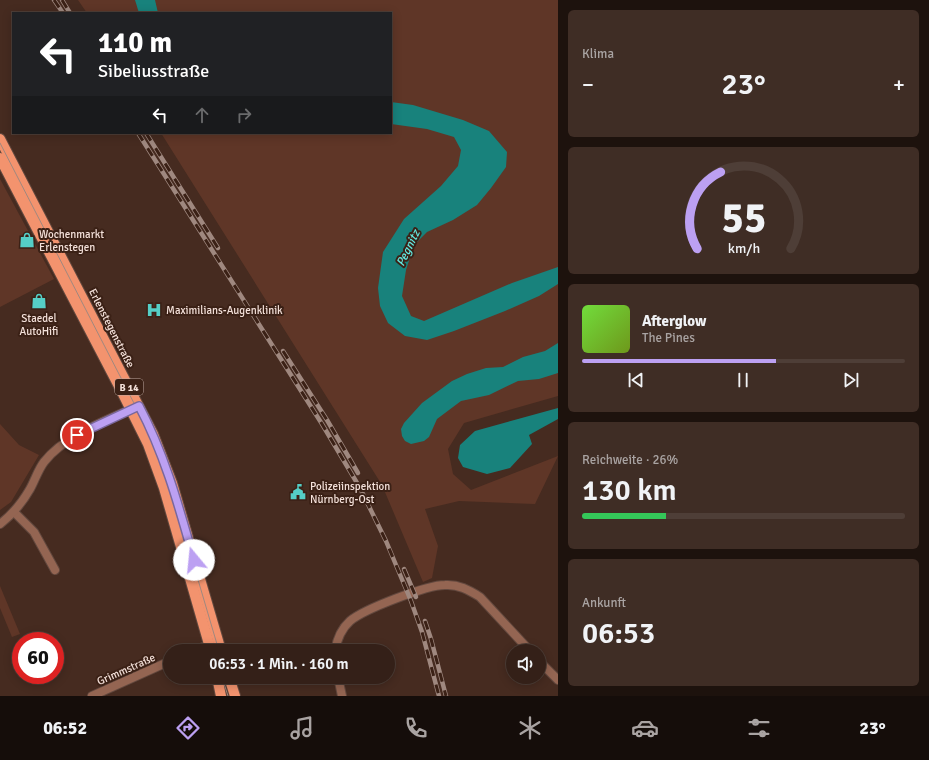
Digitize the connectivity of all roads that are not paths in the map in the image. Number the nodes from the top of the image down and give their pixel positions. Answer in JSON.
{"nodes":[{"id":1,"x":0,"y":139,"type":"edge"},
{"id":2,"x":0,"y":158,"type":"edge"},
{"id":3,"x":135,"y":408,"type":"junction"},
{"id":4,"x":14,"y":512,"type":"junction"},
{"id":5,"x":0,"y":524,"type":"edge"},
{"id":6,"x":55,"y":570,"type":"dead end"},
{"id":7,"x":214,"y":644,"type":"edge"},
{"id":8,"x":337,"y":644,"type":"edge"},
{"id":9,"x":524,"y":644,"type":"edge"},
{"id":10,"x":163,"y":664,"type":"edge"},
{"id":11,"x":546,"y":668,"type":"edge"},
{"id":12,"x":558,"y":680,"type":"edge"},
{"id":13,"x":218,"y":684,"type":"edge"},
{"id":14,"x":231,"y":684,"type":"edge"},
{"id":15,"x":339,"y":684,"type":"edge"},
{"id":16,"x":92,"y":696,"type":"edge"},
{"id":17,"x":221,"y":696,"type":"edge"},
{"id":18,"x":235,"y":696,"type":"edge"},
{"id":19,"x":342,"y":696,"type":"edge"}],
"edges":[{"from":1,"to":3,"type":"main road","name":"Erlenstegenstraße","number":"B 14"},
{"from":2,"to":3,"type":"main road","name":"Erlenstegenstraße","number":"B 14"},
{"from":3,"to":4,"type":"street"},
{"from":3,"to":7,"type":"main road","name":"Erlenstegenstraße","number":"B 14"},
{"from":4,"to":5,"type":"street"},
{"from":4,"to":6,"type":"street"},
{"from":8,"to":9,"type":"street"},
{"from":10,"to":16,"type":"street","name":"Grimmstraße"},
{"from":11,"to":12,"type":"street"},
{"from":13,"to":17,"type":"main road"},
{"from":14,"to":18,"type":"main road"},
{"from":15,"to":19,"type":"street"}]}
